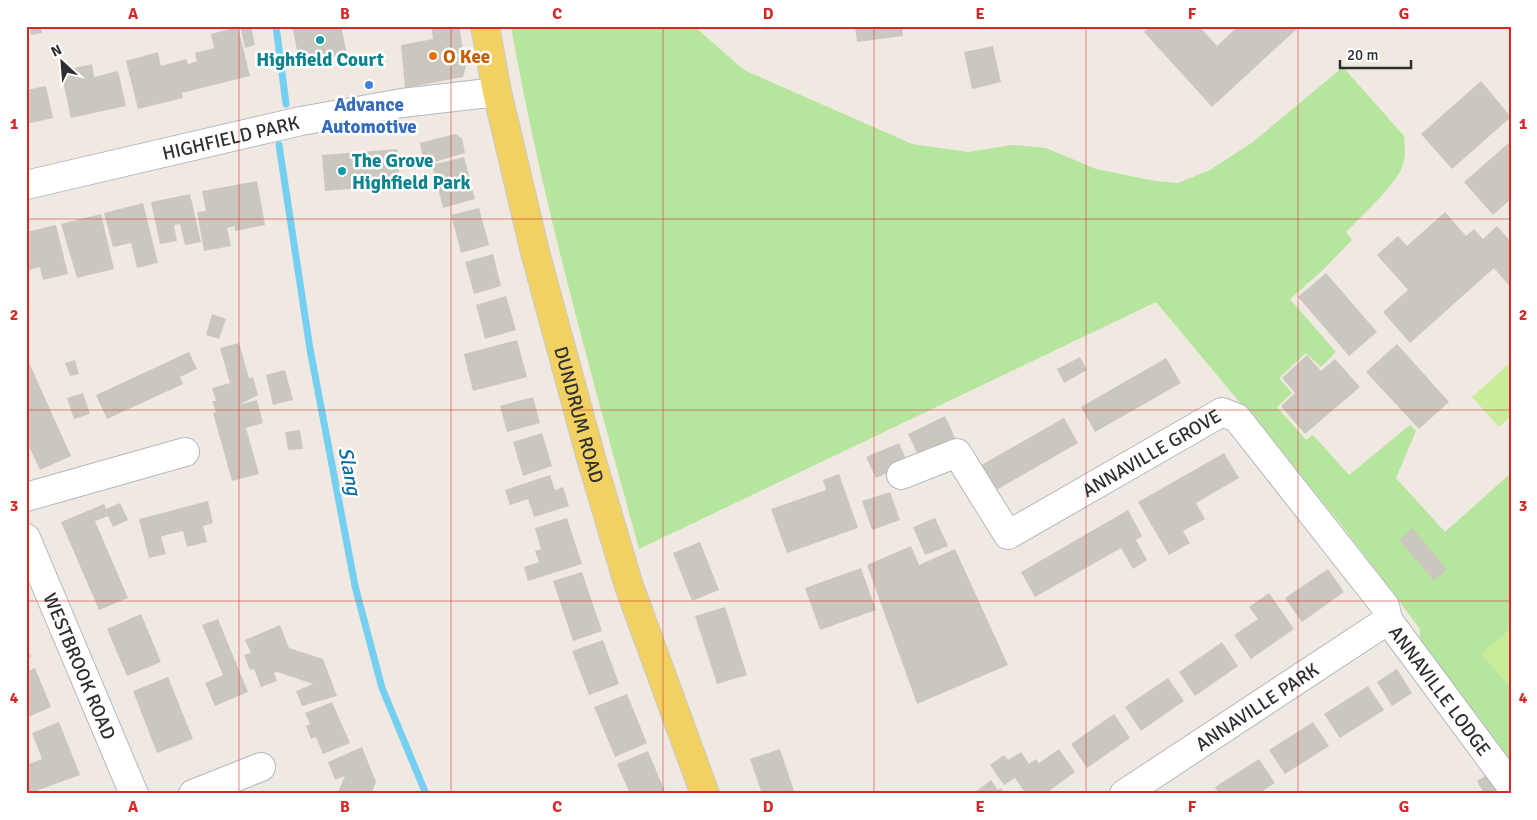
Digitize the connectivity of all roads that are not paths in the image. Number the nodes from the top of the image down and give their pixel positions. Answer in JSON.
{"nodes":[{"id":1,"x":485,"y":26,"type":"edge"},
{"id":2,"x":497,"y":92,"type":"junction"},
{"id":3,"x":26,"y":185,"type":"edge"},
{"id":4,"x":185,"y":452,"type":"dead end"},
{"id":5,"x":902,"y":475,"type":"dead end"},
{"id":6,"x":26,"y":497,"type":"edge"},
{"id":7,"x":26,"y":538,"type":"edge"},
{"id":8,"x":1388,"y":620,"type":"junction"},
{"id":9,"x":261,"y":767,"type":"dead end"},
{"id":10,"x":1511,"y":786,"type":"edge"},
{"id":11,"x":134,"y":794,"type":"edge"},
{"id":12,"x":193,"y":794,"type":"edge"},
{"id":13,"x":705,"y":794,"type":"edge"},
{"id":14,"x":1124,"y":794,"type":"edge"}],
"edges":[{"from":1,"to":2,"type":"main road","name":"DUNDRUM ROAD"},
{"from":2,"to":3,"type":"street","name":"HIGHFIELD PARK"},
{"from":2,"to":13,"type":"main road","name":"DUNDRUM ROAD"},
{"from":4,"to":6,"type":"street"},
{"from":5,"to":8,"type":"street","name":"ANNAVILLE GROVE"},
{"from":7,"to":11,"type":"street","name":"WESTBROOK ROAD"},
{"from":8,"to":10,"type":"street","name":"ANNAVILLE LODGE"},
{"from":8,"to":14,"type":"street","name":"ANNAVILLE PARK"},
{"from":9,"to":12,"type":"street"}]}
